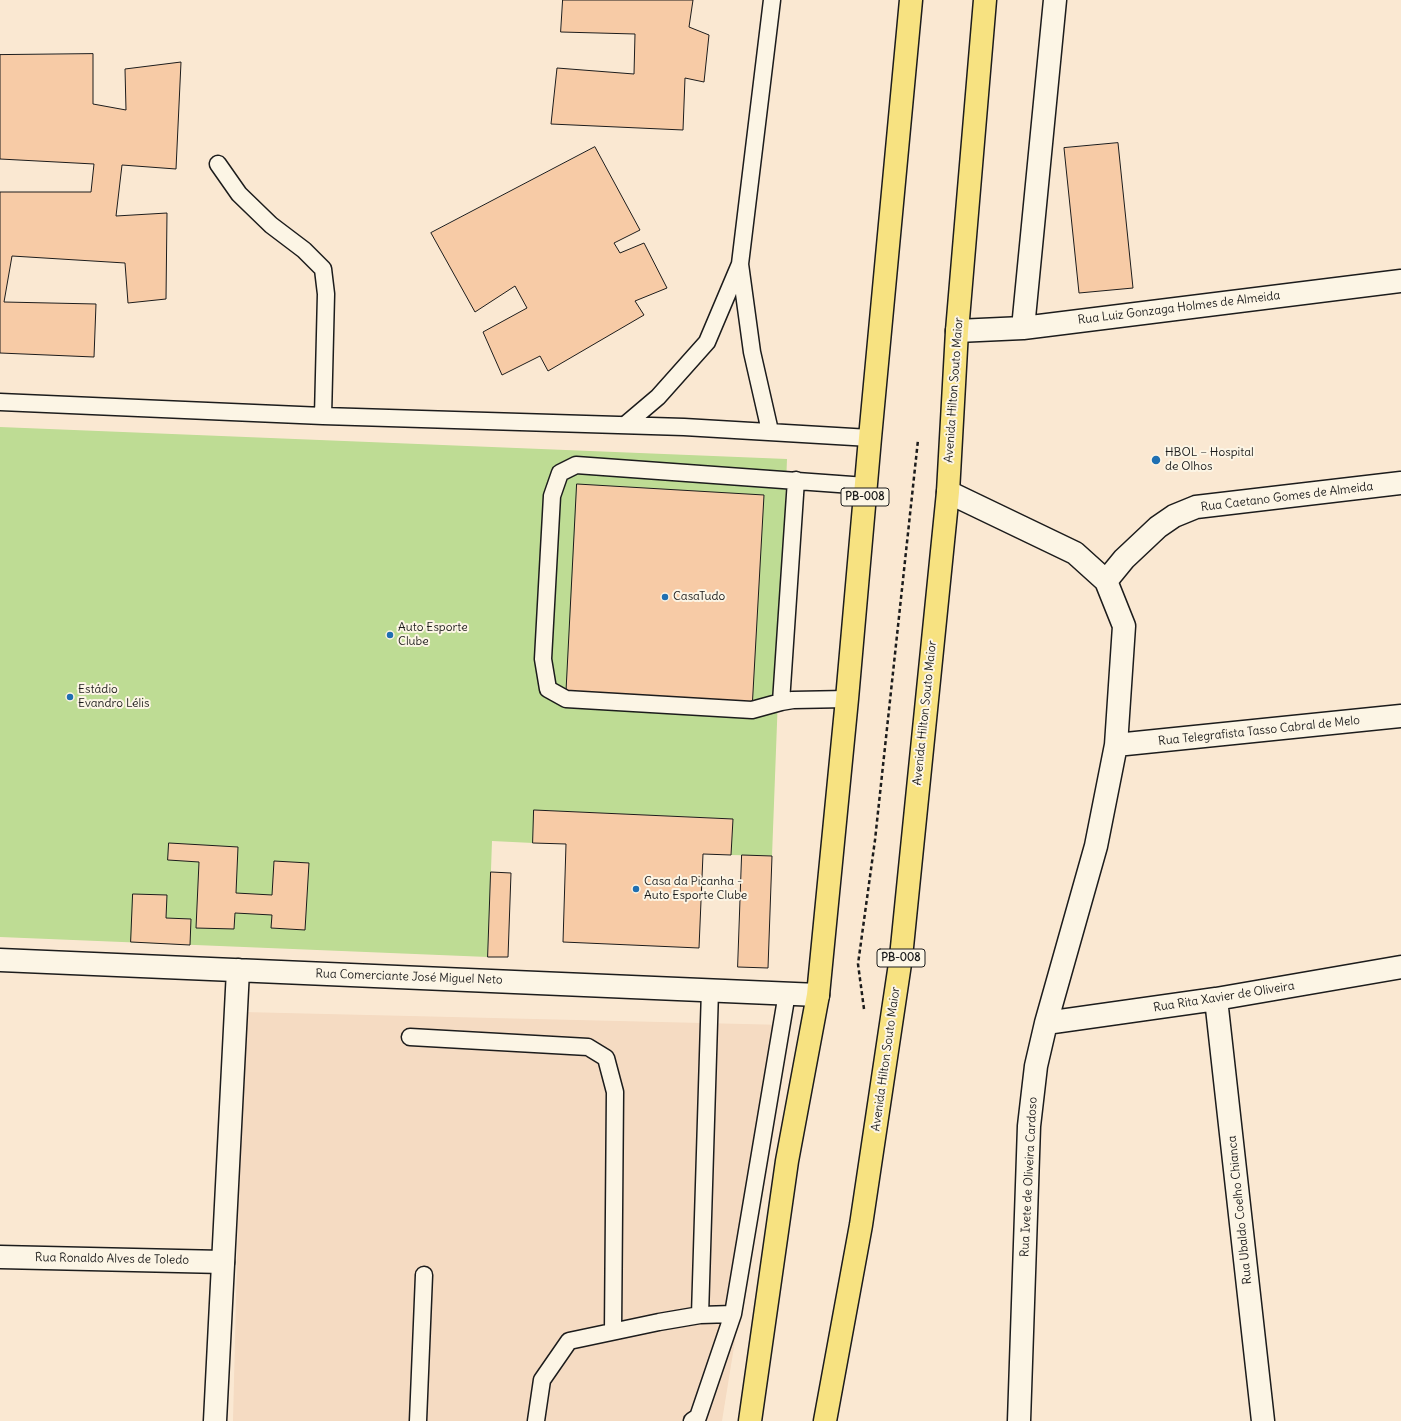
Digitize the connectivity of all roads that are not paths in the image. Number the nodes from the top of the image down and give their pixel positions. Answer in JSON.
{"nodes":[{"id":1,"x":772,"y":0,"type":"edge"},
{"id":2,"x":910,"y":0,"type":"edge"},
{"id":3,"x":985,"y":0,"type":"edge"},
{"id":4,"x":1055,"y":0,"type":"edge"},
{"id":5,"x":218,"y":164,"type":"dead end"},
{"id":6,"x":740,"y":264,"type":"junction"},
{"id":7,"x":1401,"y":281,"type":"edge"},
{"id":8,"x":1023,"y":328,"type":"junction"},
{"id":9,"x":957,"y":331,"type":"junction"},
{"id":10,"x":0,"y":402,"type":"edge"},
{"id":11,"x":323,"y":416,"type":"junction"},
{"id":12,"x":625,"y":425,"type":"junction"},
{"id":13,"x":770,"y":432,"type":"junction"},
{"id":14,"x":870,"y":438,"type":"junction"},
{"id":15,"x":796,"y":480,"type":"junction"},
{"id":16,"x":1401,"y":483,"type":"edge"},
{"id":17,"x":866,"y":486,"type":"junction"},
{"id":18,"x":948,"y":492,"type":"junction"},
{"id":19,"x":1106,"y":581,"type":"junction"},
{"id":20,"x":847,"y":699,"type":"junction"},
{"id":21,"x":781,"y":702,"type":"junction"},
{"id":22,"x":1401,"y":716,"type":"edge"},
{"id":23,"x":1116,"y":745,"type":"junction"},
{"id":24,"x":0,"y":960,"type":"edge"},
{"id":25,"x":1401,"y":967,"type":"edge"},
{"id":26,"x":238,"y":970,"type":"junction"},
{"id":27,"x":710,"y":990,"type":"junction"},
{"id":28,"x":787,"y":993,"type":"junction"},
{"id":29,"x":818,"y":995,"type":"junction"},
{"id":30,"x":1216,"y":999,"type":"junction"},
{"id":31,"x":1046,"y":1022,"type":"junction"},
{"id":32,"x":410,"y":1037,"type":"dead end"},
{"id":33,"x":0,"y":1257,"type":"edge"},
{"id":34,"x":223,"y":1262,"type":"junction"},
{"id":35,"x":424,"y":1274,"type":"dead end"},
{"id":36,"x":732,"y":1314,"type":"junction"},
{"id":37,"x":700,"y":1315,"type":"junction"},
{"id":38,"x":613,"y":1332,"type":"junction"},
{"id":39,"x":215,"y":1421,"type":"edge"},
{"id":40,"x":418,"y":1421,"type":"edge"},
{"id":41,"x":536,"y":1421,"type":"edge"},
{"id":42,"x":692,"y":1421,"type":"edge"},
{"id":43,"x":750,"y":1421,"type":"edge"},
{"id":44,"x":825,"y":1421,"type":"edge"},
{"id":45,"x":1019,"y":1421,"type":"edge"},
{"id":46,"x":1263,"y":1421,"type":"edge"}],
"edges":[{"from":1,"to":6,"type":"lane"},
{"from":2,"to":14,"type":"main road","number":"PB-008"},
{"from":3,"to":9,"type":"main road","name":"Avenida Hilton Souto Maior","number":"PB-008"},
{"from":4,"to":8,"type":"street"},
{"from":5,"to":11,"type":"lane"},
{"from":6,"to":12,"type":"lane"},
{"from":6,"to":13,"type":"lane"},
{"from":7,"to":8,"type":"street","name":"Rua Luiz Gonzaga Holmes de Almeida"},
{"from":8,"to":9,"type":"street","name":"Rua Luiz Gonzaga Holmes de Almeida"},
{"from":9,"to":18,"type":"main road","name":"Avenida Hilton Souto Maior","number":"PB-008"},
{"from":10,"to":11,"type":"lane"},
{"from":11,"to":12,"type":"lane"},
{"from":12,"to":13,"type":"lane"},
{"from":13,"to":14,"type":"lane"},
{"from":14,"to":17,"type":"main road","number":"PB-008"},
{"from":15,"to":17,"type":"lane"},
{"from":15,"to":21,"type":"lane"},
{"from":15,"to":21,"type":"lane"},
{"from":16,"to":19,"type":"street","name":"Rua Caetano Gomes de Almeida"},
{"from":17,"to":20,"type":"main road","number":"PB-008"},
{"from":18,"to":19,"type":"street"},
{"from":18,"to":44,"type":"main road","name":"Avenida Hilton Souto Maior","number":"PB-008"},
{"from":19,"to":23,"type":"street"},
{"from":20,"to":21,"type":"lane"},
{"from":20,"to":29,"type":"main road","number":"PB-008"},
{"from":22,"to":23,"type":"street","name":"Rua Telegrafista Tasso Cabral de Melo"},
{"from":23,"to":31,"type":"street","name":"Rua Ivete de Oliveira Cardoso"},
{"from":24,"to":26,"type":"street","name":"Rua Comerciante José Miguel Neto"},
{"from":25,"to":30,"type":"street","name":"Rua Rita Xavier de Oliveira"},
{"from":26,"to":27,"type":"street","name":"Rua Comerciante José Miguel Neto"},
{"from":26,"to":34,"type":"street"},
{"from":27,"to":28,"type":"street","name":"Rua Comerciante José Miguel Neto"},
{"from":27,"to":37,"type":"lane"},
{"from":28,"to":29,"type":"street","name":"Rua Comerciante José Miguel Neto"},
{"from":28,"to":36,"type":"lane"},
{"from":29,"to":43,"type":"main road","number":"PB-008"},
{"from":30,"to":31,"type":"street","name":"Rua Rita Xavier de Oliveira"},
{"from":30,"to":46,"type":"street","name":"Rua Ubaldo Coelho Chianca"},
{"from":31,"to":45,"type":"street","name":"Rua Ivete de Oliveira Cardoso"},
{"from":32,"to":38,"type":"lane"},
{"from":33,"to":34,"type":"street","name":"Rua Ronaldo Alves de Toledo"},
{"from":34,"to":39,"type":"street"},
{"from":35,"to":40,"type":"lane"},
{"from":36,"to":37,"type":"lane"},
{"from":36,"to":42,"type":"lane"},
{"from":37,"to":38,"type":"lane"},
{"from":38,"to":41,"type":"lane"}]}
